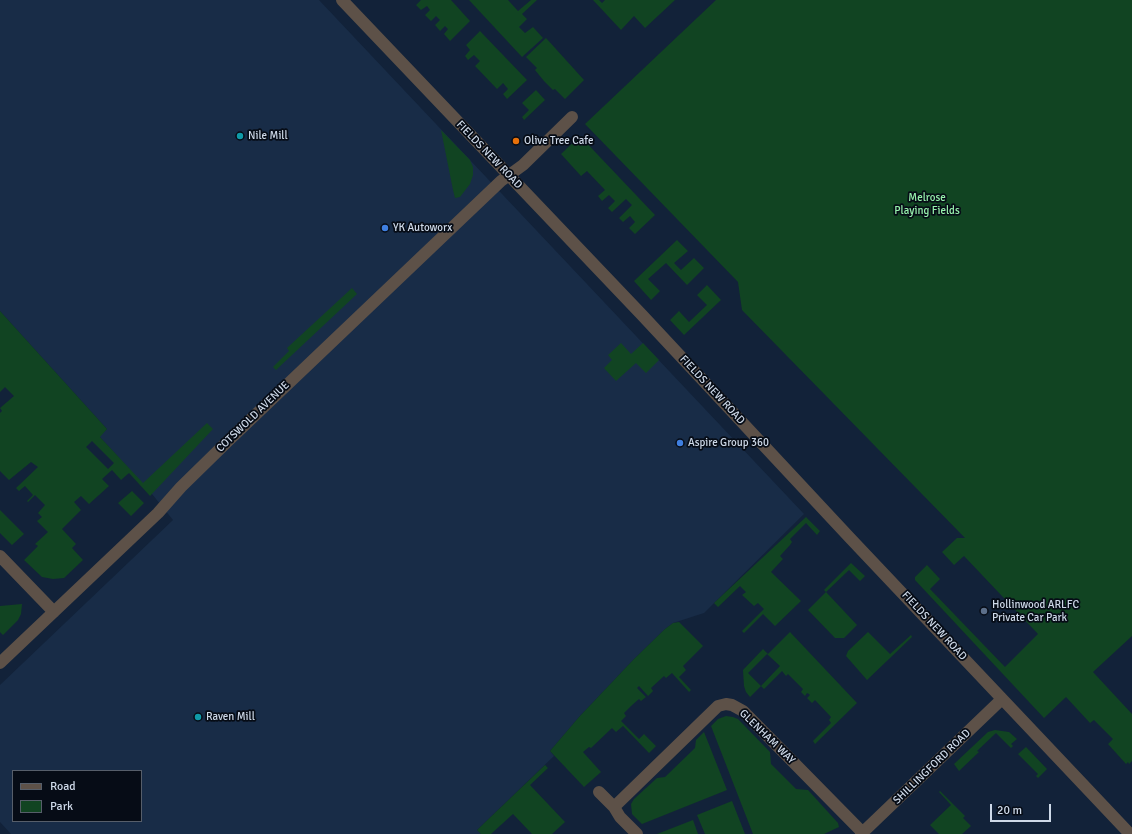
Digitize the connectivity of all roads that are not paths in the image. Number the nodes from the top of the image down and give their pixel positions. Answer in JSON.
{"nodes":[{"id":1,"x":342,"y":0,"type":"edge"},
{"id":2,"x":572,"y":117,"type":"dead end"},
{"id":3,"x":509,"y":175,"type":"junction"},
{"id":4,"x":0,"y":556,"type":"edge"},
{"id":5,"x":54,"y":612,"type":"junction"},
{"id":6,"x":0,"y":663,"type":"edge"},
{"id":7,"x":1002,"y":700,"type":"junction"},
{"id":8,"x":599,"y":792,"type":"dead end"},
{"id":9,"x":614,"y":807,"type":"junction"},
{"id":10,"x":862,"y":833,"type":"edge"},
{"id":11,"x":637,"y":834,"type":"edge"},
{"id":12,"x":1130,"y":834,"type":"edge"}],
"edges":[{"from":1,"to":3,"type":"street","name":"FIELDS NEW ROAD"},
{"from":2,"to":3,"type":"street","name":"COTSWOLD AVENUE"},
{"from":3,"to":5,"type":"street","name":"COTSWOLD AVENUE"},
{"from":3,"to":7,"type":"street","name":"FIELDS NEW ROAD"},
{"from":4,"to":5,"type":"street"},
{"from":5,"to":6,"type":"street","name":"COTSWOLD AVENUE"},
{"from":7,"to":10,"type":"street","name":"SHILLINGFORD ROAD"},
{"from":7,"to":12,"type":"street","name":"FIELDS NEW ROAD"},
{"from":8,"to":9,"type":"street"},
{"from":9,"to":10,"type":"street","name":"GLENHAM WAY"},
{"from":9,"to":11,"type":"street"}]}
